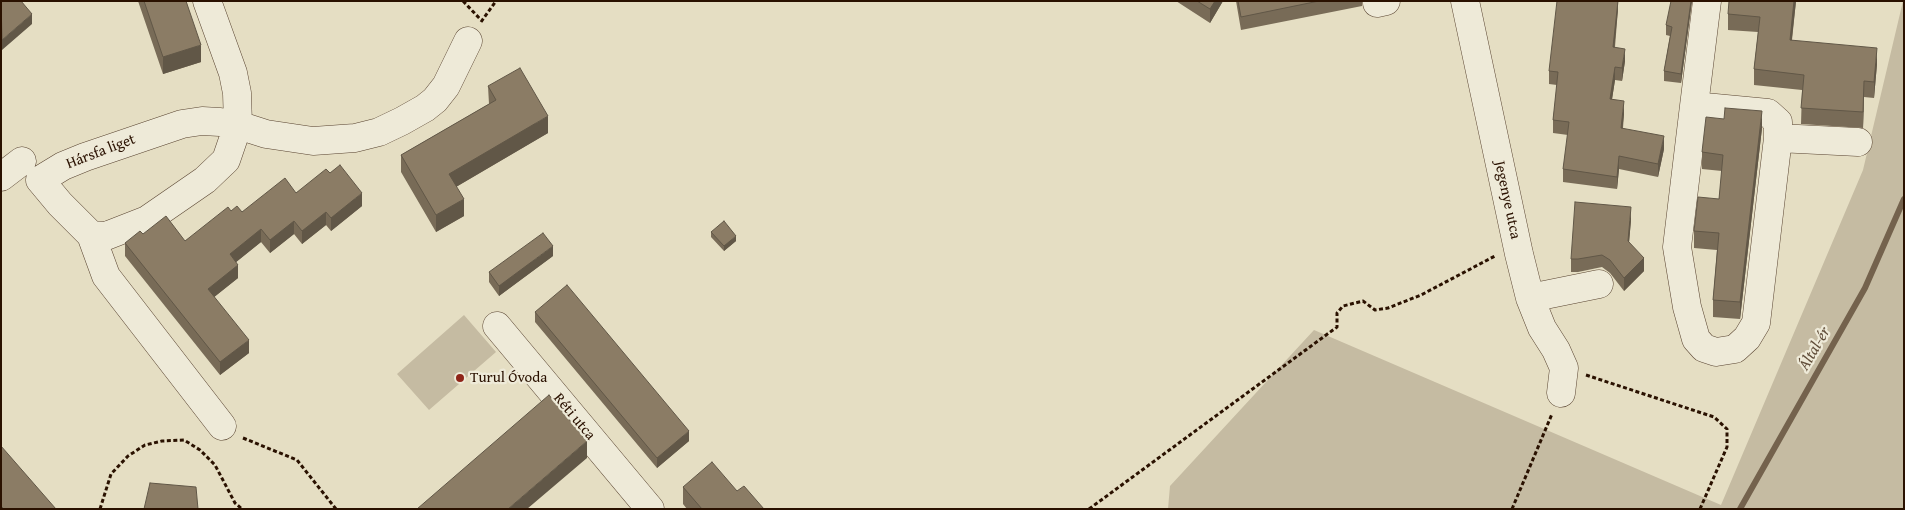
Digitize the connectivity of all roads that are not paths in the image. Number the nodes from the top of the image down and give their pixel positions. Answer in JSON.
{"nodes":[{"id":1,"x":207,"y":1,"type":"edge"},
{"id":2,"x":1465,"y":1,"type":"edge"},
{"id":3,"x":1707,"y":1,"type":"edge"},
{"id":4,"x":475,"y":31,"type":"road end"},
{"id":5,"x":1694,"y":106,"type":"junction"},
{"id":6,"x":238,"y":125,"type":"junction"},
{"id":7,"x":1778,"y":138,"type":"junction"},
{"id":8,"x":1858,"y":142,"type":"dead end"},
{"id":9,"x":91,"y":235,"type":"junction"},
{"id":10,"x":1599,"y":284,"type":"dead end"},
{"id":11,"x":1530,"y":298,"type":"junction"},
{"id":12,"x":498,"y":326,"type":"dead end"},
{"id":13,"x":1563,"y":380,"type":"road end"},
{"id":14,"x":222,"y":426,"type":"road end"},
{"id":15,"x":650,"y":509,"type":"edge"}],
"edges":[{"from":1,"to":6,"type":"street"},
{"from":2,"to":11,"type":"street","name":"Jegenye utca"},
{"from":3,"to":5,"type":"street"},
{"from":4,"to":6,"type":"street","name":"Hársfa liget"},
{"from":5,"to":7,"type":"street"},
{"from":5,"to":7,"type":"street"},
{"from":6,"to":9,"type":"street"},
{"from":6,"to":9,"type":"street","name":"Hársfa liget"},
{"from":7,"to":8,"type":"street"},
{"from":9,"to":14,"type":"street","name":"Hársfa liget"},
{"from":10,"to":11,"type":"street"},
{"from":11,"to":13,"type":"street","name":"Jegenye utca"},
{"from":12,"to":15,"type":"street","name":"Réti utca"}]}
